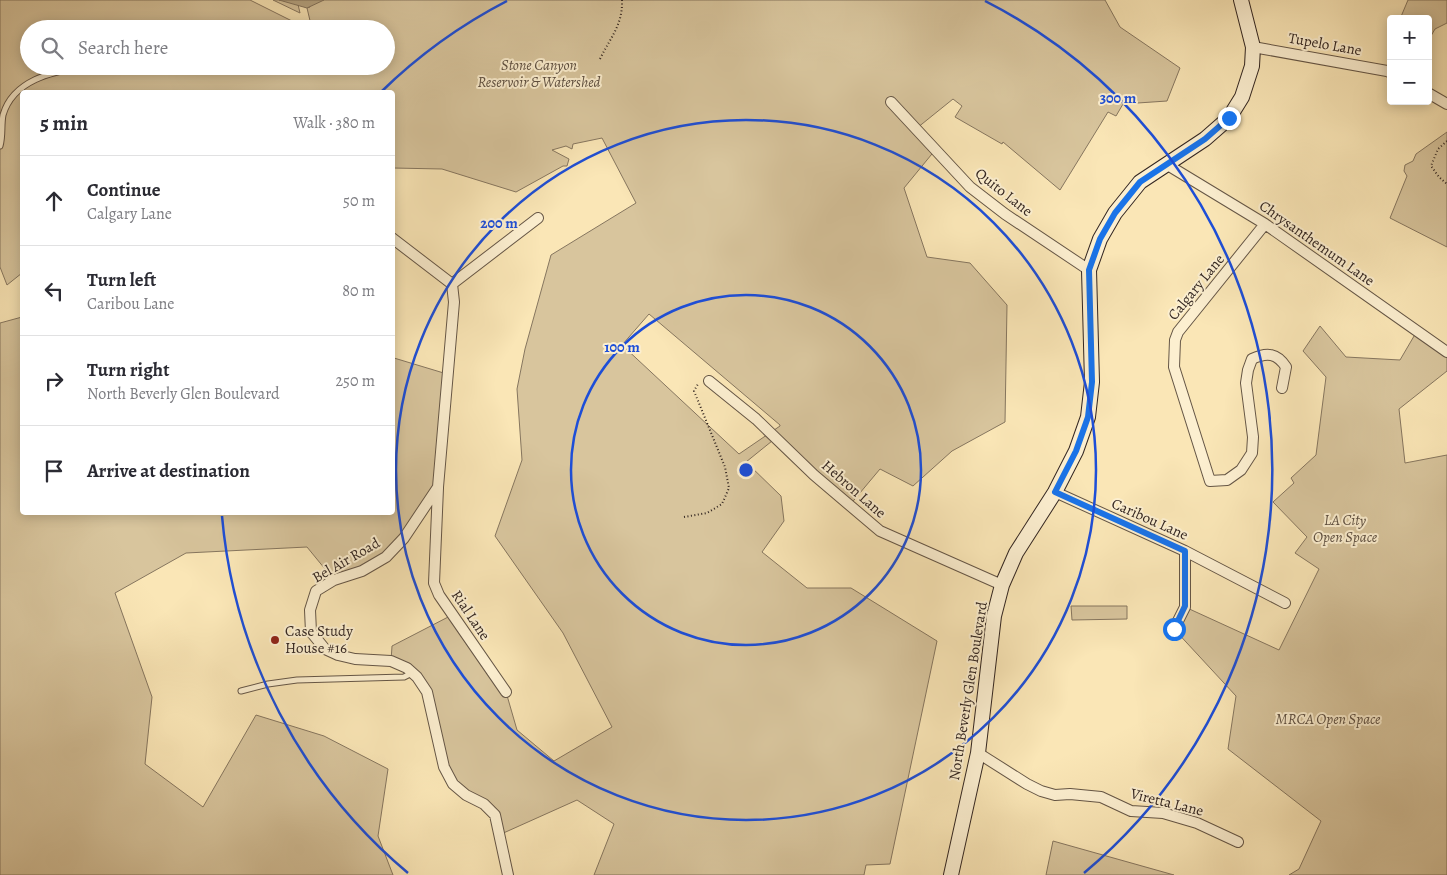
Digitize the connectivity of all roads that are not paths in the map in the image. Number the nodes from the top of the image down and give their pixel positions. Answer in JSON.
{"nodes":[{"id":1,"x":1241,"y":0,"type":"edge"},
{"id":2,"x":1253,"y":47,"type":"junction"},
{"id":3,"x":1387,"y":71,"type":"edge"},
{"id":4,"x":48,"y":75,"type":"edge"},
{"id":5,"x":1432,"y":96,"type":"edge"},
{"id":6,"x":891,"y":102,"type":"dead end"},
{"id":7,"x":1447,"y":104,"type":"edge"},
{"id":8,"x":0,"y":146,"type":"edge"},
{"id":9,"x":1166,"y":164,"type":"junction"},
{"id":10,"x":538,"y":218,"type":"dead end"},
{"id":11,"x":1265,"y":224,"type":"junction"},
{"id":12,"x":395,"y":240,"type":"edge"},
{"id":13,"x":1089,"y":270,"type":"junction"},
{"id":14,"x":452,"y":284,"type":"junction"},
{"id":15,"x":1447,"y":352,"type":"edge"},
{"id":16,"x":709,"y":381,"type":"road end"},
{"id":17,"x":1282,"y":388,"type":"dead end"},
{"id":18,"x":438,"y":487,"type":"junction"},
{"id":19,"x":1055,"y":492,"type":"junction"},
{"id":20,"x":1185,"y":551,"type":"junction"},
{"id":21,"x":1002,"y":585,"type":"junction"},
{"id":22,"x":1286,"y":603,"type":"dead end"},
{"id":23,"x":1174,"y":629,"type":"dead end"},
{"id":24,"x":413,"y":673,"type":"junction"},
{"id":25,"x":241,"y":691,"type":"dead end"},
{"id":26,"x":506,"y":692,"type":"dead end"},
{"id":27,"x":978,"y":753,"type":"junction"},
{"id":28,"x":1238,"y":842,"type":"dead end"},
{"id":29,"x":508,"y":875,"type":"edge"},
{"id":30,"x":951,"y":875,"type":"edge"}],
"edges":[{"from":1,"to":2,"type":"main road","name":"North Beverly Glen Boulevard"},
{"from":2,"to":3,"type":"street","name":"Tupelo Lane"},
{"from":2,"to":9,"type":"main road","name":"North Beverly Glen Boulevard"},
{"from":4,"to":8,"type":"lane"},
{"from":5,"to":7,"type":"street"},
{"from":6,"to":13,"type":"street","name":"Quito Lane"},
{"from":9,"to":11,"type":"street","name":"Chrysanthemum Lane"},
{"from":9,"to":13,"type":"main road","name":"North Beverly Glen Boulevard"},
{"from":10,"to":14,"type":"street"},
{"from":11,"to":15,"type":"street","name":"Chrysanthemum Lane"},
{"from":11,"to":17,"type":"street","name":"Calgary Lane"},
{"from":12,"to":14,"type":"street"},
{"from":13,"to":19,"type":"main road","name":"North Beverly Glen Boulevard"},
{"from":14,"to":18,"type":"street","name":"Bel Air Road"},
{"from":16,"to":21,"type":"street","name":"Hebron Lane"},
{"from":18,"to":24,"type":"street","name":"Bel Air Road"},
{"from":18,"to":26,"type":"street","name":"Rial Lane"},
{"from":19,"to":20,"type":"street","name":"Caribou Lane"},
{"from":19,"to":21,"type":"main road","name":"North Beverly Glen Boulevard"},
{"from":20,"to":22,"type":"street","name":"Caribou Lane"},
{"from":20,"to":23,"type":"street"},
{"from":21,"to":27,"type":"main road","name":"North Beverly Glen Boulevard"},
{"from":24,"to":25,"type":"lane"},
{"from":24,"to":29,"type":"street","name":"Bel Air Road"},
{"from":27,"to":28,"type":"street","name":"Viretta Lane"},
{"from":27,"to":30,"type":"main road","name":"North Beverly Glen Boulevard"}]}
